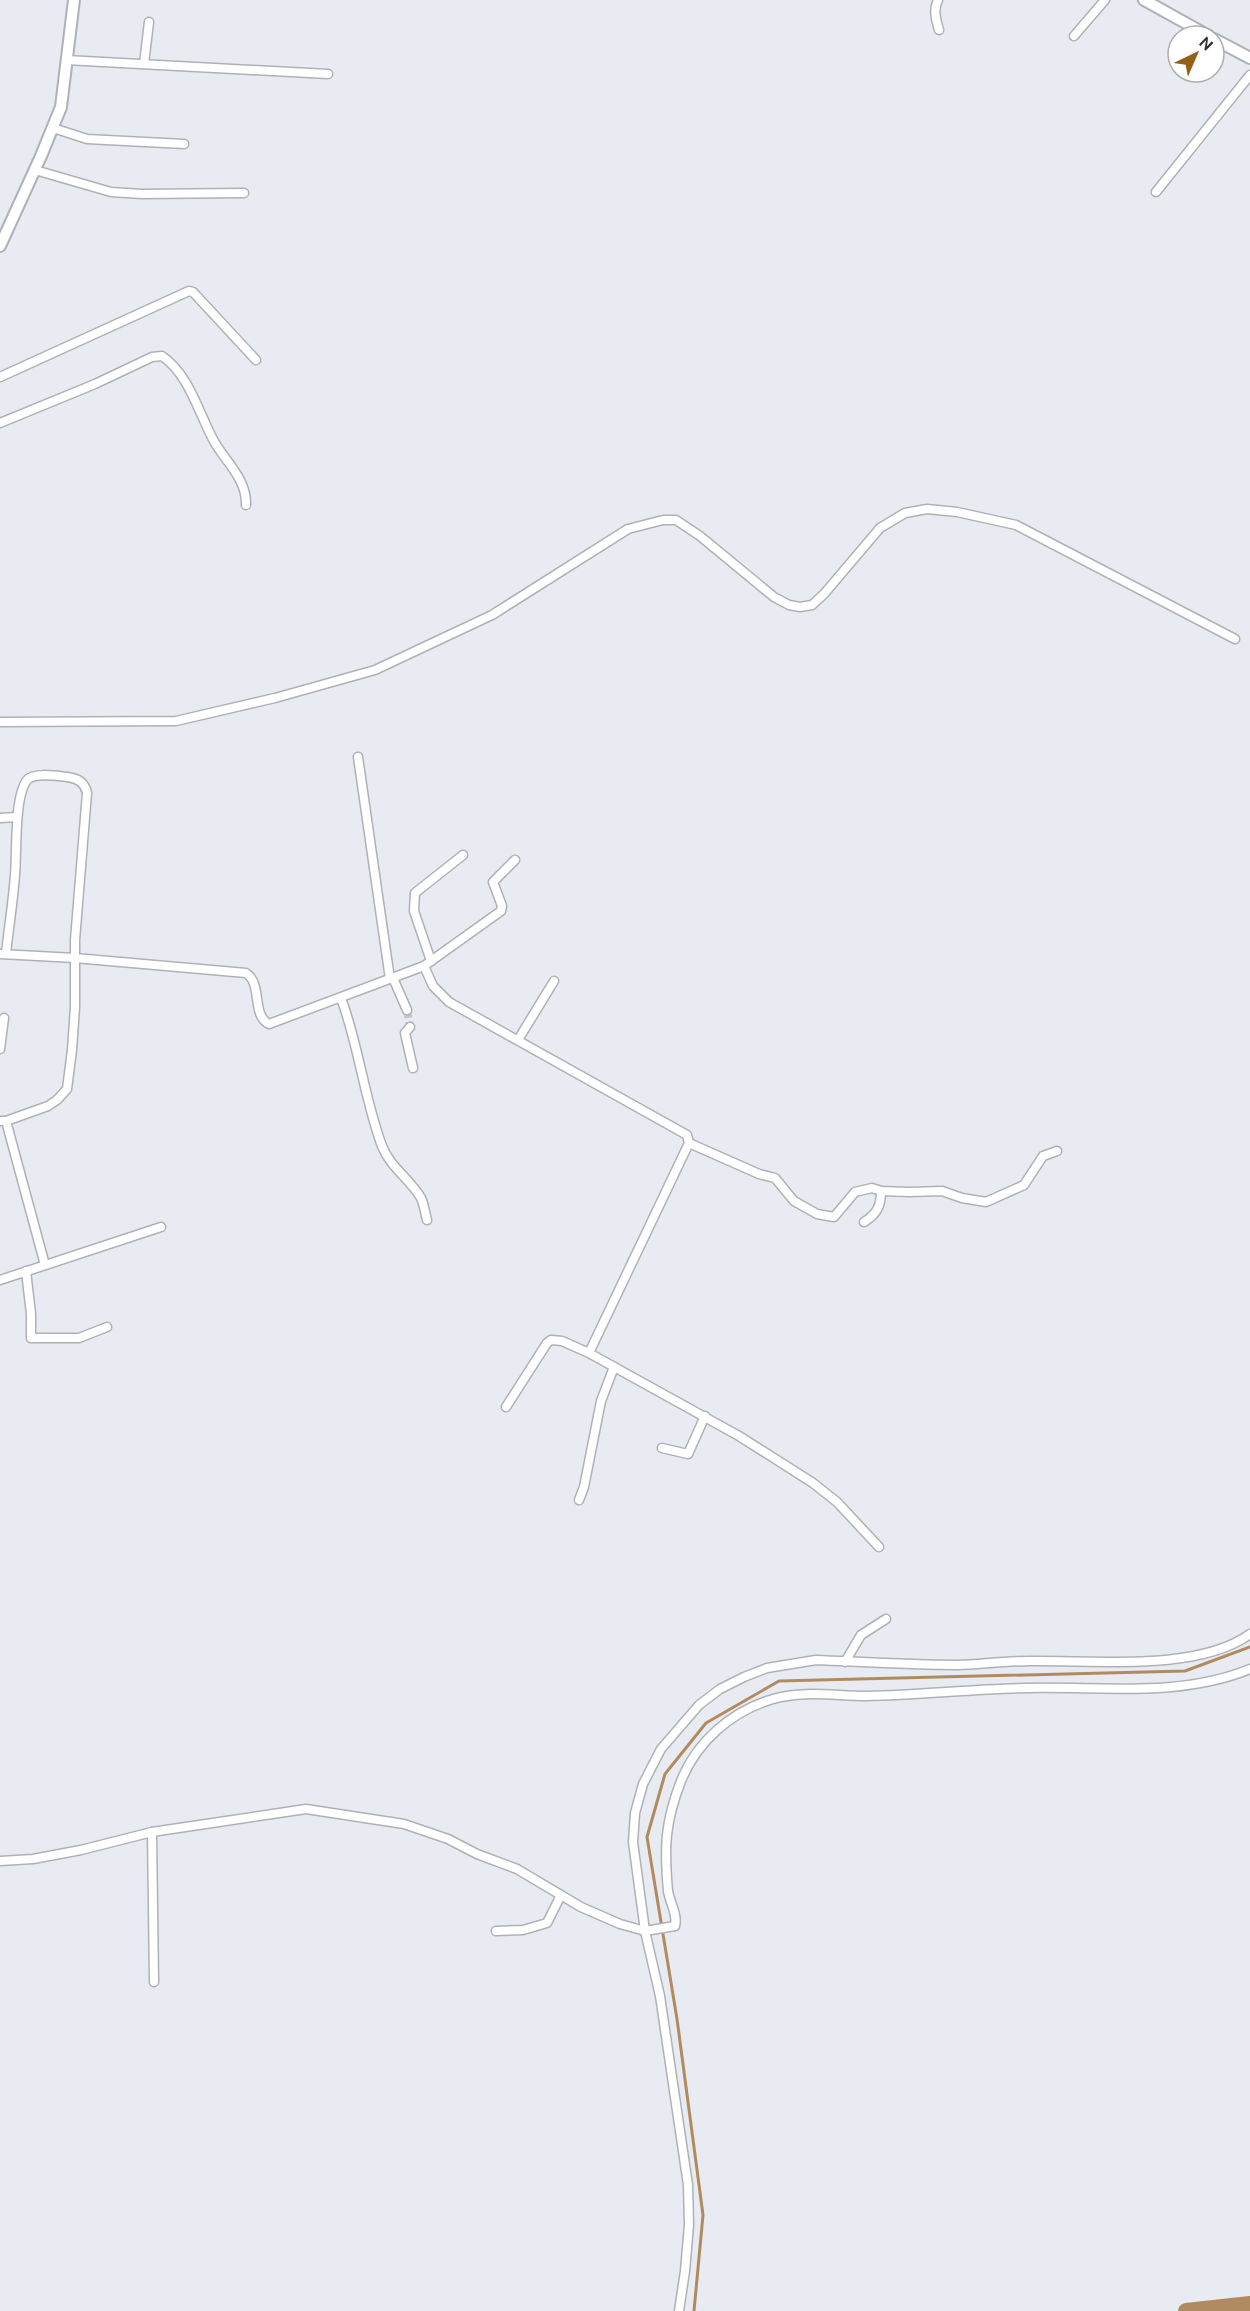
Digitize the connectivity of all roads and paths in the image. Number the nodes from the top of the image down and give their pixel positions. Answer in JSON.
{"nodes":[{"id":1,"x":74,"y":0,"type":"edge"},
{"id":2,"x":938,"y":0,"type":"edge"},
{"id":3,"x":1105,"y":0,"type":"edge"},
{"id":4,"x":1144,"y":0,"type":"edge"},
{"id":5,"x":149,"y":22,"type":"dead end"},
{"id":6,"x":1187,"y":24,"type":"edge"},
{"id":7,"x":939,"y":30,"type":"dead end"},
{"id":8,"x":1074,"y":36,"type":"dead end"},
{"id":9,"x":1226,"y":45,"type":"edge"},
{"id":10,"x":1250,"y":58,"type":"edge"},
{"id":11,"x":66,"y":60,"type":"junction"},
{"id":12,"x":144,"y":64,"type":"junction"},
{"id":13,"x":328,"y":74,"type":"dead end"},
{"id":14,"x":1250,"y":75,"type":"edge"},
{"id":15,"x":53,"y":128,"type":"junction"},
{"id":16,"x":184,"y":144,"type":"dead end"},
{"id":17,"x":35,"y":170,"type":"junction"},
{"id":18,"x":1156,"y":192,"type":"dead end"},
{"id":19,"x":244,"y":193,"type":"dead end"},
{"id":20,"x":0,"y":246,"type":"edge"},
{"id":21,"x":256,"y":360,"type":"dead end"},
{"id":22,"x":0,"y":377,"type":"edge"},
{"id":23,"x":0,"y":423,"type":"edge"},
{"id":24,"x":246,"y":505,"type":"dead end"},
{"id":25,"x":1235,"y":639,"type":"dead end"},
{"id":26,"x":0,"y":722,"type":"edge"},
{"id":27,"x":358,"y":757,"type":"dead end"},
{"id":28,"x":17,"y":817,"type":"junction"},
{"id":29,"x":0,"y":818,"type":"edge"},
{"id":30,"x":463,"y":855,"type":"dead end"},
{"id":31,"x":515,"y":860,"type":"dead end"},
{"id":32,"x":3,"y":954,"type":"edge"},
{"id":33,"x":75,"y":958,"type":"junction"},
{"id":34,"x":428,"y":963,"type":"junction"},
{"id":35,"x":391,"y":979,"type":"junction"},
{"id":36,"x":554,"y":981,"type":"dead end"},
{"id":37,"x":341,"y":998,"type":"junction"},
{"id":38,"x":407,"y":1010,"type":"tunnel mouth"},
{"id":39,"x":4,"y":1018,"type":"dead end"},
{"id":40,"x":410,"y":1027,"type":"tunnel mouth"},
{"id":41,"x":518,"y":1040,"type":"junction"},
{"id":42,"x":0,"y":1049,"type":"edge"},
{"id":43,"x":413,"y":1068,"type":"dead end"},
{"id":44,"x":3,"y":1121,"type":"edge"},
{"id":45,"x":689,"y":1143,"type":"junction"},
{"id":46,"x":1057,"y":1151,"type":"dead end"},
{"id":47,"x":881,"y":1191,"type":"junction"},
{"id":48,"x":427,"y":1220,"type":"dead end"},
{"id":49,"x":864,"y":1222,"type":"dead end"},
{"id":50,"x":161,"y":1227,"type":"dead end"},
{"id":51,"x":45,"y":1265,"type":"junction"},
{"id":52,"x":26,"y":1271,"type":"junction"},
{"id":53,"x":0,"y":1280,"type":"edge"},
{"id":54,"x":107,"y":1327,"type":"dead end"},
{"id":55,"x":589,"y":1353,"type":"junction"},
{"id":56,"x":614,"y":1367,"type":"junction"},
{"id":57,"x":506,"y":1407,"type":"dead end"},
{"id":58,"x":705,"y":1416,"type":"junction"},
{"id":59,"x":662,"y":1448,"type":"dead end"},
{"id":60,"x":579,"y":1500,"type":"dead end"},
{"id":61,"x":879,"y":1547,"type":"dead end"},
{"id":62,"x":886,"y":1619,"type":"dead end"},
{"id":63,"x":1250,"y":1634,"type":"edge"},
{"id":64,"x":845,"y":1662,"type":"junction"},
{"id":65,"x":1250,"y":1669,"type":"edge"},
{"id":66,"x":152,"y":1832,"type":"junction"},
{"id":67,"x":0,"y":1861,"type":"edge"},
{"id":68,"x":561,"y":1895,"type":"junction"},
{"id":69,"x":496,"y":1931,"type":"dead end"},
{"id":70,"x":649,"y":1931,"type":"junction"},
{"id":71,"x":154,"y":1982,"type":"dead end"},
{"id":72,"x":679,"y":2311,"type":"edge"}],
"edges":[{"from":1,"to":11,"type":"street"},
{"from":2,"to":7,"type":"street"},
{"from":3,"to":8,"type":"street"},
{"from":4,"to":6,"type":"street"},
{"from":5,"to":12,"type":"street"},
{"from":9,"to":10,"type":"street"},
{"from":11,"to":12,"type":"street"},
{"from":11,"to":15,"type":"street"},
{"from":12,"to":13,"type":"street"},
{"from":14,"to":18,"type":"street"},
{"from":15,"to":16,"type":"street"},
{"from":15,"to":17,"type":"street"},
{"from":17,"to":19,"type":"street"},
{"from":17,"to":20,"type":"street"},
{"from":21,"to":22,"type":"street"},
{"from":23,"to":24,"type":"street"},
{"from":25,"to":26,"type":"street"},
{"from":27,"to":35,"type":"street"},
{"from":28,"to":29,"type":"street"},
{"from":28,"to":32,"type":"street"},
{"from":28,"to":33,"type":"street"},
{"from":30,"to":34,"type":"street"},
{"from":31,"to":34,"type":"street"},
{"from":32,"to":33,"type":"street"},
{"from":33,"to":37,"type":"street"},
{"from":33,"to":44,"type":"street"},
{"from":34,"to":35,"type":"street"},
{"from":34,"to":41,"type":"street"},
{"from":35,"to":37,"type":"street"},
{"from":35,"to":38,"type":"street"},
{"from":36,"to":41,"type":"street"},
{"from":37,"to":48,"type":"street"},
{"from":39,"to":42,"type":"street"},
{"from":40,"to":43,"type":"street"},
{"from":41,"to":45,"type":"street"},
{"from":44,"to":51,"type":"street"},
{"from":45,"to":47,"type":"street"},
{"from":45,"to":55,"type":"street"},
{"from":46,"to":47,"type":"street"},
{"from":47,"to":49,"type":"street"},
{"from":50,"to":51,"type":"street"},
{"from":51,"to":52,"type":"street"},
{"from":52,"to":53,"type":"street"},
{"from":52,"to":54,"type":"street"},
{"from":55,"to":56,"type":"street"},
{"from":55,"to":57,"type":"street"},
{"from":56,"to":58,"type":"street"},
{"from":56,"to":60,"type":"street"},
{"from":58,"to":59,"type":"street"},
{"from":58,"to":61,"type":"street"},
{"from":62,"to":64,"type":"street"},
{"from":63,"to":64,"type":"street"},
{"from":64,"to":70,"type":"street"},
{"from":65,"to":70,"type":"street"},
{"from":66,"to":67,"type":"street"},
{"from":66,"to":68,"type":"street"},
{"from":66,"to":71,"type":"street"},
{"from":68,"to":69,"type":"street"},
{"from":68,"to":70,"type":"street"},
{"from":70,"to":72,"type":"street"}]}
